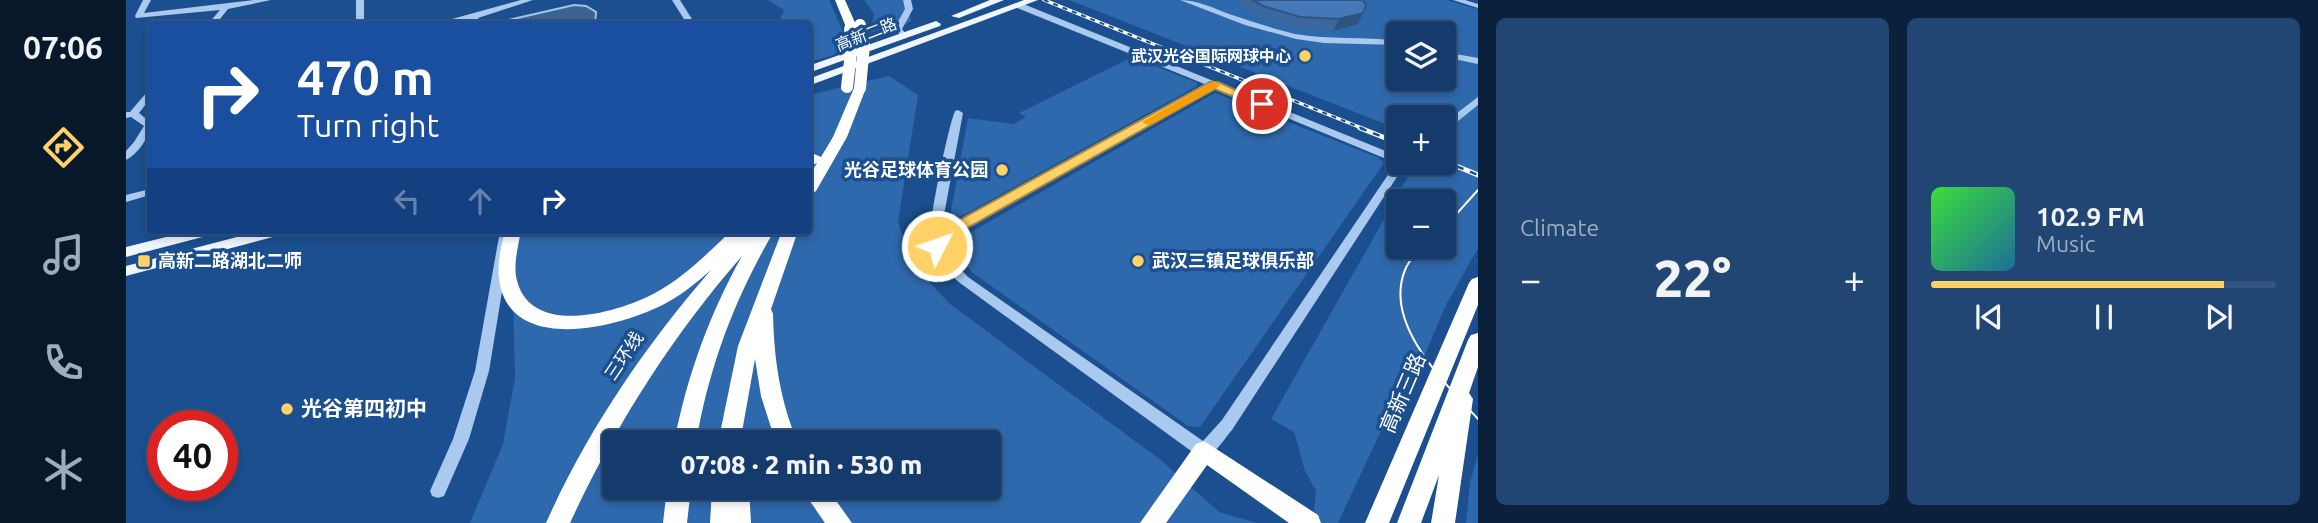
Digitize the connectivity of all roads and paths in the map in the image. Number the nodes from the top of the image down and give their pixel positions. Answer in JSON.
{"nodes":[{"id":1,"x":147,"y":0,"type":"edge"},
{"id":2,"x":267,"y":0,"type":"edge"},
{"id":3,"x":360,"y":0,"type":"edge"},
{"id":4,"x":529,"y":0,"type":"edge"},
{"id":5,"x":676,"y":0,"type":"edge"},
{"id":6,"x":840,"y":0,"type":"edge"},
{"id":7,"x":850,"y":0,"type":"edge"},
{"id":8,"x":906,"y":0,"type":"edge"},
{"id":9,"x":999,"y":0,"type":"edge"},
{"id":10,"x":1033,"y":0,"type":"edge"},
{"id":11,"x":1184,"y":0,"type":"edge"},
{"id":12,"x":1457,"y":0,"type":"edge"},
{"id":13,"x":1464,"y":0,"type":"edge"},
{"id":14,"x":1472,"y":0,"type":"edge"},
{"id":15,"x":1478,"y":2,"type":"edge"},
{"id":16,"x":1018,"y":5,"type":"junction"},
{"id":17,"x":226,"y":7,"type":"junction"},
{"id":18,"x":139,"y":16,"type":"junction"},
{"id":19,"x":126,"y":18,"type":"edge"},
{"id":20,"x":214,"y":21,"type":"edge"},
{"id":21,"x":360,"y":21,"type":"edge"},
{"id":22,"x":475,"y":21,"type":"edge"},
{"id":23,"x":689,"y":21,"type":"edge"},
{"id":24,"x":936,"y":24,"type":"junction"},
{"id":25,"x":855,"y":25,"type":"junction"},
{"id":26,"x":903,"y":35,"type":"junction"},
{"id":27,"x":1386,"y":42,"type":"edge"},
{"id":28,"x":1456,"y":57,"type":"edge"},
{"id":29,"x":1478,"y":61,"type":"edge"},
{"id":30,"x":812,"y":70,"type":"edge"},
{"id":31,"x":812,"y":71,"type":"edge"},
{"id":32,"x":812,"y":85,"type":"edge"},
{"id":33,"x":1214,"y":85,"type":"junction"},
{"id":34,"x":853,"y":87,"type":"junction"},
{"id":35,"x":147,"y":97,"type":"edge"},
{"id":36,"x":1478,"y":100,"type":"edge"},
{"id":37,"x":958,"y":113,"type":"dead end"},
{"id":38,"x":129,"y":114,"type":"edge"},
{"id":39,"x":1456,"y":118,"type":"edge"},
{"id":40,"x":147,"y":124,"type":"edge"},
{"id":41,"x":147,"y":128,"type":"edge"},
{"id":42,"x":1386,"y":155,"type":"edge"},
{"id":43,"x":126,"y":157,"type":"edge"},
{"id":44,"x":812,"y":160,"type":"edge"},
{"id":45,"x":1391,"y":175,"type":"edge"},
{"id":46,"x":812,"y":184,"type":"edge"},
{"id":47,"x":147,"y":193,"type":"edge"},
{"id":48,"x":126,"y":199,"type":"edge"},
{"id":49,"x":938,"y":214,"type":"junction"},
{"id":50,"x":965,"y":223,"type":"junction"},
{"id":51,"x":193,"y":235,"type":"edge"},
{"id":52,"x":264,"y":235,"type":"edge"},
{"id":53,"x":505,"y":235,"type":"edge"},
{"id":54,"x":512,"y":235,"type":"edge"},
{"id":55,"x":788,"y":235,"type":"edge"},
{"id":56,"x":753,"y":236,"type":"edge"},
{"id":57,"x":936,"y":239,"type":"junction"},
{"id":58,"x":126,"y":252,"type":"edge"},
{"id":59,"x":126,"y":271,"type":"edge"},
{"id":60,"x":1478,"y":283,"type":"edge"},
{"id":61,"x":767,"y":290,"type":"junction"},
{"id":62,"x":1478,"y":340,"type":"edge"},
{"id":63,"x":1466,"y":368,"type":"junction"},
{"id":64,"x":740,"y":379,"type":"junction"},
{"id":65,"x":688,"y":430,"type":"edge"},
{"id":66,"x":731,"y":430,"type":"edge"},
{"id":67,"x":738,"y":430,"type":"edge"},
{"id":68,"x":782,"y":430,"type":"edge"},
{"id":69,"x":1205,"y":451,"type":"junction"},
{"id":70,"x":1399,"y":465,"type":"junction"},
{"id":71,"x":438,"y":491,"type":"dead end"},
{"id":72,"x":678,"y":500,"type":"edge"},
{"id":73,"x":723,"y":500,"type":"edge"},
{"id":74,"x":738,"y":500,"type":"edge"},
{"id":75,"x":823,"y":500,"type":"edge"},
{"id":76,"x":839,"y":520,"type":"edge"},
{"id":77,"x":558,"y":523,"type":"edge"},
{"id":78,"x":676,"y":523,"type":"edge"},
{"id":79,"x":722,"y":523,"type":"edge"},
{"id":80,"x":739,"y":523,"type":"edge"},
{"id":81,"x":1152,"y":523,"type":"edge"},
{"id":82,"x":1308,"y":523,"type":"edge"},
{"id":83,"x":1365,"y":523,"type":"edge"},
{"id":84,"x":1377,"y":523,"type":"edge"},
{"id":85,"x":1409,"y":523,"type":"edge"},
{"id":86,"x":1443,"y":523,"type":"edge"}],
"edges":[{"from":1,"to":18,"type":"street"},
{"from":2,"to":17,"type":"street"},
{"from":3,"to":21,"type":"street"},
{"from":4,"to":22,"type":"street"},
{"from":5,"to":23,"type":"street"},
{"from":6,"to":25,"type":"highway"},
{"from":7,"to":25,"type":"highway"},
{"from":8,"to":26,"type":"street"},
{"from":9,"to":24,"type":"main road","name":"高新二路"},
{"from":10,"to":16,"type":"main road","name":"高新二路"},
{"from":11,"to":27,"type":"street"},
{"from":12,"to":15,"type":"street"},
{"from":13,"to":15,"type":"street"},
{"from":14,"to":15,"type":"street"},
{"from":16,"to":32,"type":"main road","name":"高新二路"},
{"from":16,"to":33,"type":"street"},
{"from":17,"to":18,"type":"street"},
{"from":17,"to":20,"type":"street"},
{"from":18,"to":19,"type":"street"},
{"from":24,"to":26,"type":"main road","name":"高新二路"},
{"from":24,"to":31,"type":"main road","name":"高新二路"},
{"from":25,"to":34,"type":"highway","bridge":true},
{"from":26,"to":30,"type":"main road","name":"高新二路"},
{"from":28,"to":29,"type":"street"},
{"from":33,"to":42,"type":"street"},
{"from":33,"to":50,"type":"street"},
{"from":34,"to":44,"type":"highway"},
{"from":34,"to":46,"type":"highway"},
{"from":35,"to":38,"type":"street"},
{"from":36,"to":39,"type":"street"},
{"from":37,"to":49,"type":"street"},
{"from":38,"to":40,"type":"street"},
{"from":41,"to":43,"type":"street"},
{"from":45,"to":69,"type":"street"},
{"from":47,"to":48,"type":"street"},
{"from":49,"to":50,"type":"street"},
{"from":49,"to":57,"type":"street"},
{"from":50,"to":57,"type":"street"},
{"from":51,"to":58,"type":"main road"},
{"from":52,"to":59,"type":"main road"},
{"from":53,"to":71,"type":"street"},
{"from":54,"to":56,"type":"highway"},
{"from":55,"to":61,"type":"highway"},
{"from":56,"to":65,"type":"highway"},
{"from":56,"to":77,"type":"highway","name":"三环线"},
{"from":57,"to":69,"type":"street"},
{"from":60,"to":70,"type":"highway","name":"高新三路"},
{"from":61,"to":64,"type":"highway"},
{"from":61,"to":68,"type":"highway"},
{"from":62,"to":63,"type":"highway"},
{"from":63,"to":85,"type":"highway"},
{"from":63,"to":86,"type":"highway"},
{"from":64,"to":66,"type":"highway"},
{"from":64,"to":67,"type":"highway"},
{"from":69,"to":81,"type":"highway"},
{"from":69,"to":82,"type":"highway"},
{"from":70,"to":83,"type":"highway"},
{"from":70,"to":84,"type":"highway","name":"高新三路"},
{"from":72,"to":78,"type":"highway"},
{"from":73,"to":79,"type":"highway"},
{"from":74,"to":80,"type":"highway"},
{"from":75,"to":76,"type":"highway"}]}
